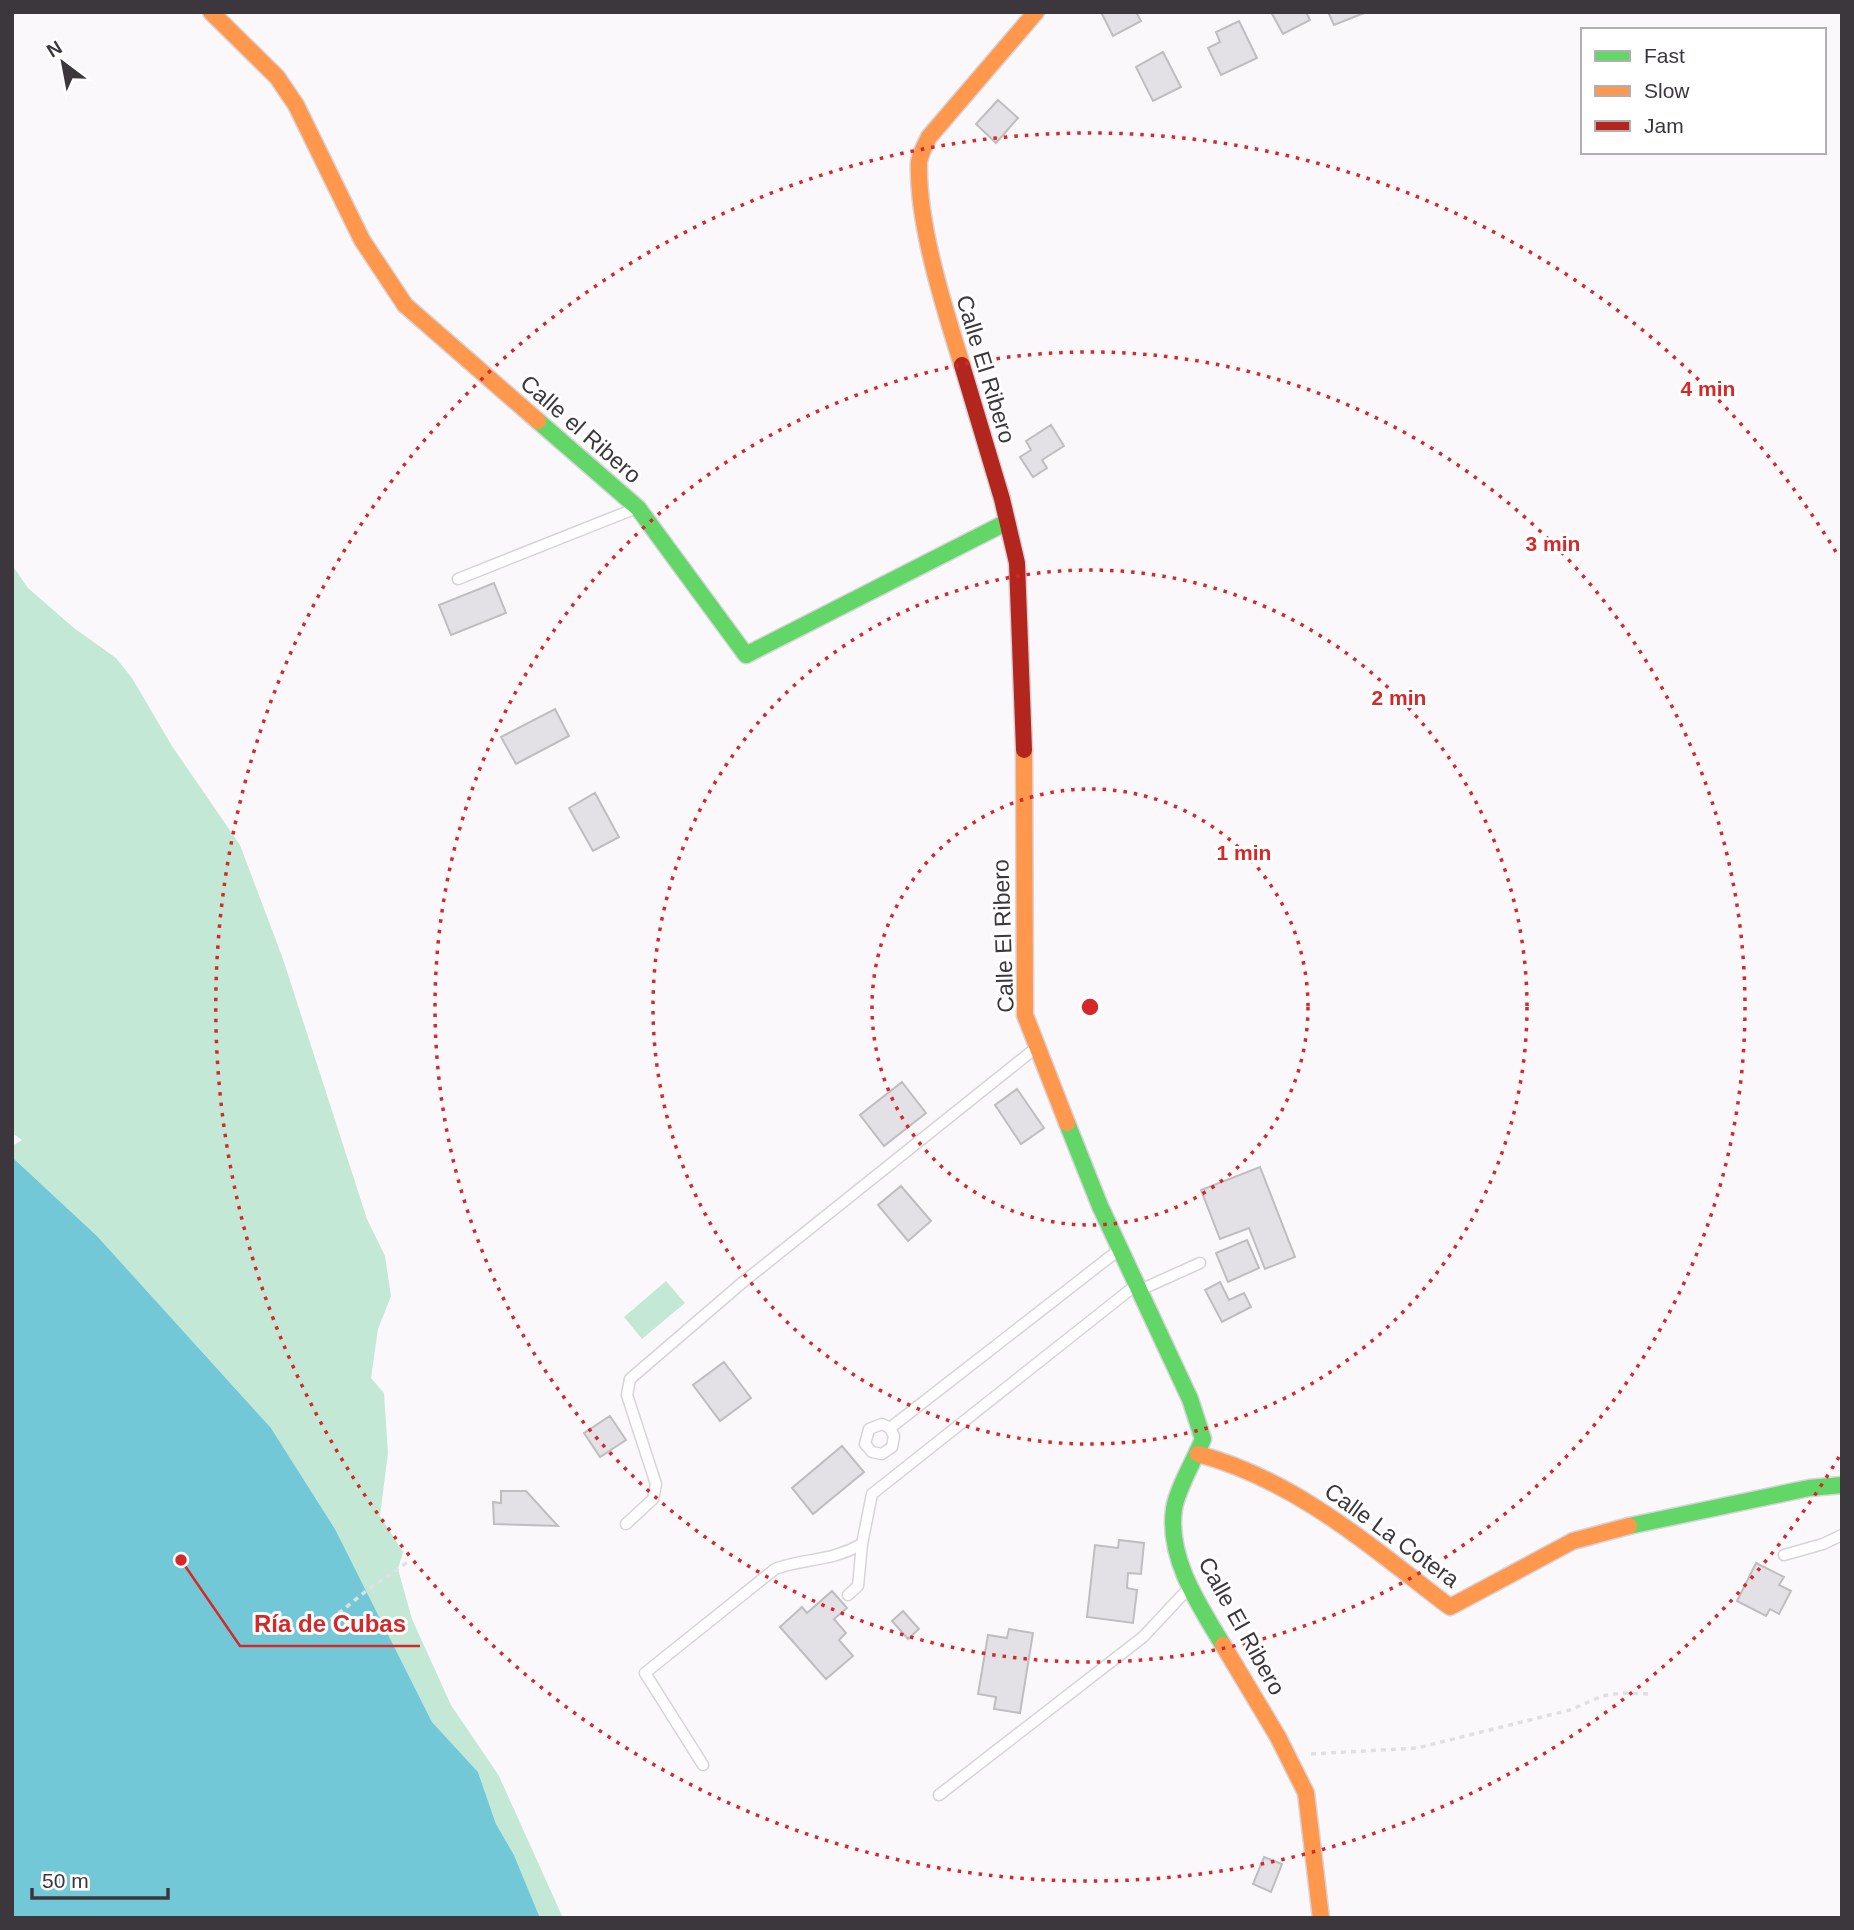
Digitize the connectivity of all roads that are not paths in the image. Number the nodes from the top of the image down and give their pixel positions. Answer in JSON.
{"nodes":[{"id":1,"x":211,"y":12,"type":"edge"},
{"id":2,"x":1035,"y":13,"type":"edge"},
{"id":3,"x":638,"y":508,"type":"junction"},
{"id":4,"x":1007,"y":522,"type":"junction"},
{"id":5,"x":458,"y":579,"type":"dead end"},
{"id":6,"x":1037,"y":1046,"type":"junction"},
{"id":7,"x":1120,"y":1249,"type":"junction"},
{"id":8,"x":1200,"y":1263,"type":"dead end"},
{"id":9,"x":1138,"y":1287,"type":"junction"},
{"id":10,"x":890,"y":1428,"type":"dead end"},
{"id":11,"x":1198,"y":1454,"type":"junction"},
{"id":12,"x":1842,"y":1485,"type":"edge"},
{"id":13,"x":626,"y":1524,"type":"dead end"},
{"id":14,"x":1842,"y":1535,"type":"edge"},
{"id":15,"x":862,"y":1544,"type":"junction"},
{"id":16,"x":1784,"y":1555,"type":"dead end"},
{"id":17,"x":1190,"y":1586,"type":"junction"},
{"id":18,"x":848,"y":1595,"type":"dead end"},
{"id":19,"x":703,"y":1765,"type":"dead end"},
{"id":20,"x":939,"y":1795,"type":"dead end"},
{"id":21,"x":1321,"y":1918,"type":"edge"}],
"edges":[{"from":1,"to":3,"type":"street","name":"Calle el Ribero"},
{"from":2,"to":4,"type":"street","name":"Calle El Ribero"},
{"from":3,"to":4,"type":"street","name":"Calle el Ribero"},
{"from":3,"to":5,"type":"lane"},
{"from":4,"to":6,"type":"street","name":"Calle El Ribero"},
{"from":6,"to":7,"type":"street","name":"Calle El Ribero"},
{"from":6,"to":13,"type":"lane"},
{"from":7,"to":9,"type":"street","name":"Calle El Ribero"},
{"from":7,"to":10,"type":"lane"},
{"from":8,"to":9,"type":"lane"},
{"from":9,"to":11,"type":"street","name":"Calle El Ribero"},
{"from":9,"to":15,"type":"lane"},
{"from":11,"to":12,"type":"street","name":"Calle La Cotera"},
{"from":11,"to":17,"type":"street","name":"Calle El Ribero"},
{"from":14,"to":16,"type":"lane"},
{"from":15,"to":18,"type":"lane"},
{"from":15,"to":19,"type":"lane"},
{"from":17,"to":20,"type":"lane"},
{"from":17,"to":21,"type":"street","name":"Calle El Ribero"}]}
